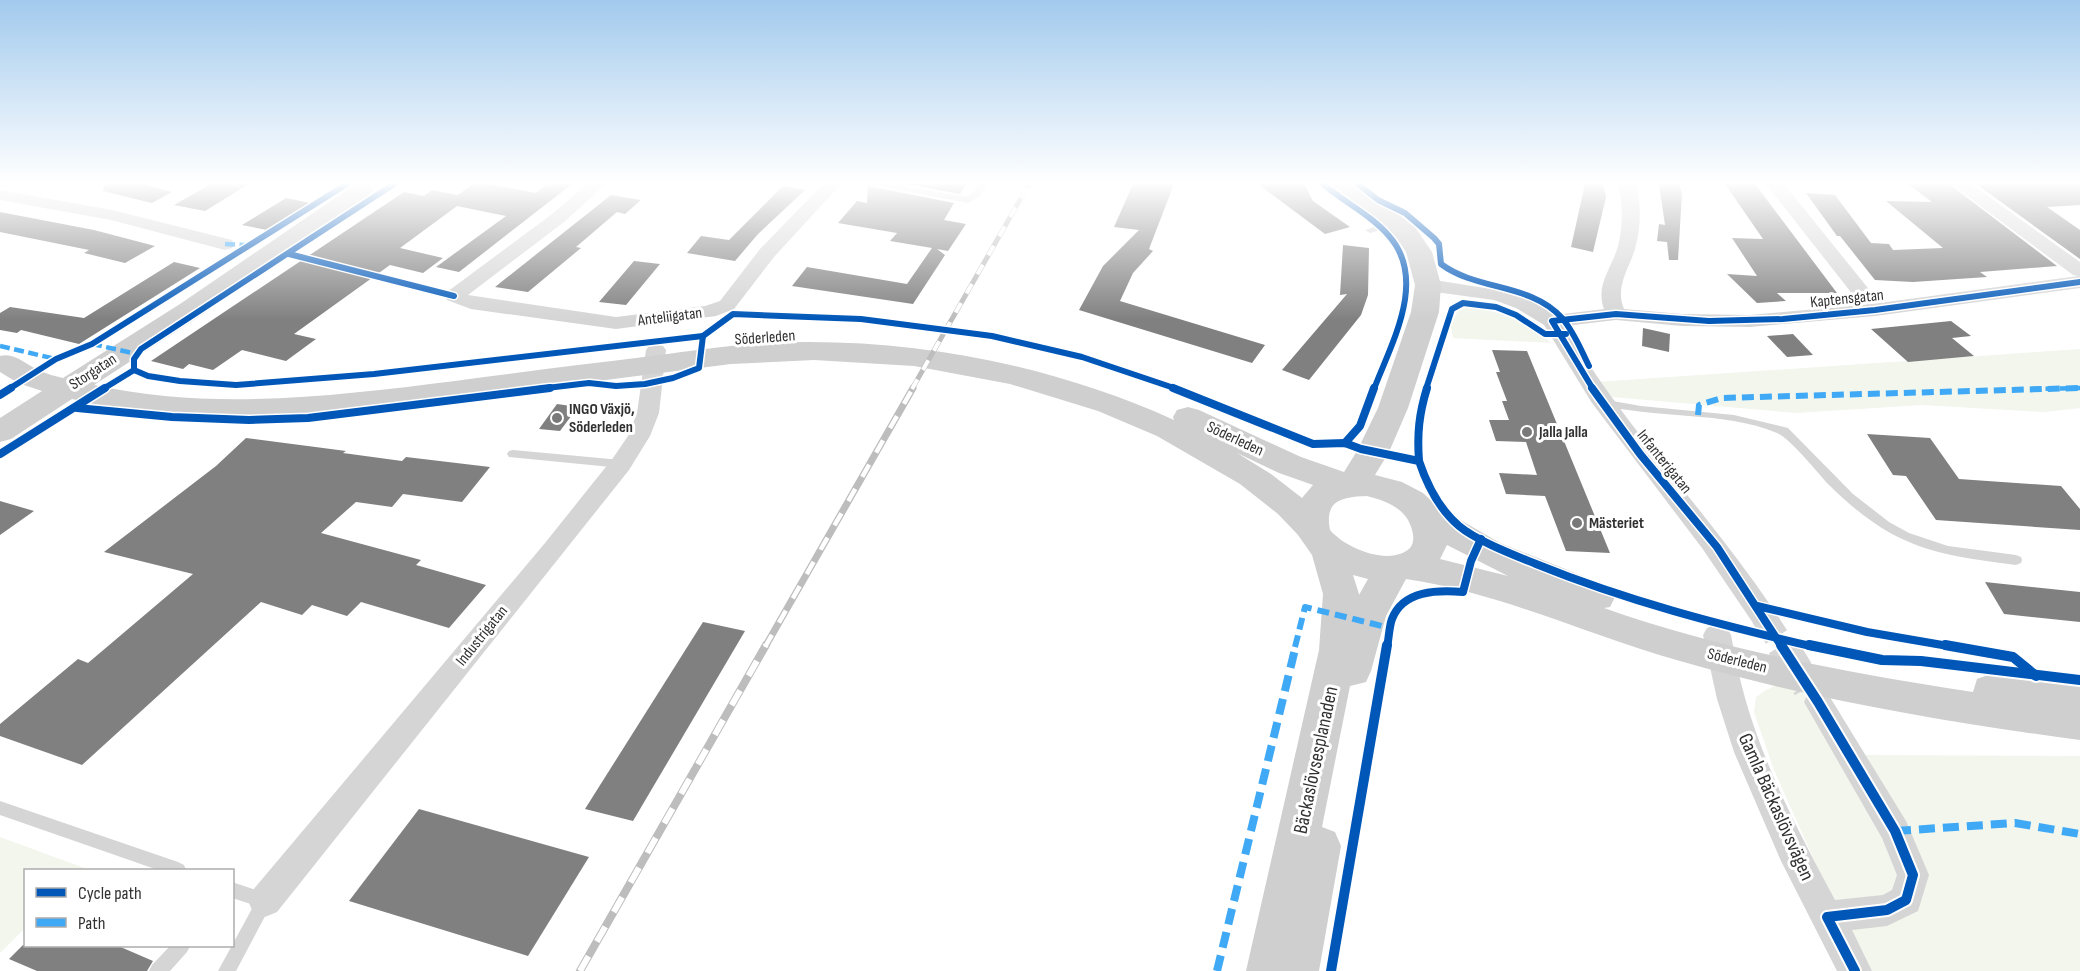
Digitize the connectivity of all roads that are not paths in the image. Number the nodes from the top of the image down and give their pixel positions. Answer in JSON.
{"nodes":[{"id":1,"x":168,"y":229,"type":"edge"},
{"id":2,"x":306,"y":229,"type":"edge"},
{"id":3,"x":543,"y":229,"type":"edge"},
{"id":4,"x":790,"y":229,"type":"edge"},
{"id":5,"x":1401,"y":229,"type":"edge"},
{"id":6,"x":1630,"y":229,"type":"edge"},
{"id":7,"x":1810,"y":229,"type":"edge"},
{"id":8,"x":2022,"y":229,"type":"edge"},
{"id":9,"x":225,"y":244,"type":"dead end"},
{"id":10,"x":2080,"y":271,"type":"edge"},
{"id":11,"x":2080,"y":282,"type":"edge"},
{"id":12,"x":1428,"y":285,"type":"junction"},
{"id":13,"x":1875,"y":310,"type":"junction"},
{"id":14,"x":1616,"y":314,"type":"junction"},
{"id":15,"x":1552,"y":321,"type":"junction"},
{"id":16,"x":655,"y":358,"type":"junction"},
{"id":17,"x":3,"y":362,"type":"edge"},
{"id":18,"x":67,"y":379,"type":"junction"},
{"id":19,"x":1600,"y":401,"type":"junction"},
{"id":20,"x":1393,"y":408,"type":"junction"},
{"id":21,"x":0,"y":411,"type":"edge"},
{"id":22,"x":0,"y":432,"type":"edge"},
{"id":23,"x":513,"y":454,"type":"dead end"},
{"id":24,"x":621,"y":464,"type":"junction"},
{"id":25,"x":1349,"y":485,"type":"junction"},
{"id":26,"x":1422,"y":516,"type":"junction"},
{"id":27,"x":1317,"y":529,"type":"junction"},
{"id":28,"x":2016,"y":560,"type":"dead end"},
{"id":29,"x":1399,"y":566,"type":"junction"},
{"id":30,"x":1763,"y":616,"type":"tunnel mouth"},
{"id":31,"x":1719,"y":646,"type":"junction"},
{"id":32,"x":2080,"y":698,"type":"edge"},
{"id":33,"x":1818,"y":702,"type":"tunnel mouth"},
{"id":34,"x":2080,"y":723,"type":"edge"},
{"id":35,"x":0,"y":808,"type":"edge"},
{"id":36,"x":175,"y":869,"type":"edge"},
{"id":37,"x":234,"y":891,"type":"edge"},
{"id":38,"x":265,"y":901,"type":"junction"},
{"id":39,"x":1827,"y":917,"type":"junction"},
{"id":40,"x":179,"y":947,"type":"edge"},
{"id":41,"x":158,"y":971,"type":"edge"},
{"id":42,"x":227,"y":971,"type":"edge"},
{"id":43,"x":1270,"y":971,"type":"edge"},
{"id":44,"x":1296,"y":971,"type":"edge"},
{"id":45,"x":1855,"y":971,"type":"edge"}],
"edges":[{"from":1,"to":9,"type":"street"},
{"from":2,"to":18,"type":"street","name":"Storgatan"},
{"from":3,"to":4,"type":"street","name":"Anteliigatan"},
{"from":5,"to":12,"type":"street"},
{"from":6,"to":14,"type":"street"},
{"from":7,"to":13,"type":"street"},
{"from":8,"to":10,"type":"street"},
{"from":11,"to":13,"type":"street","name":"Kaptensgatan"},
{"from":12,"to":15,"type":"street"},
{"from":12,"to":20,"type":"street"},
{"from":13,"to":14,"type":"street","name":"Kaptensgatan"},
{"from":14,"to":15,"type":"street","name":"Kaptensgatan"},
{"from":15,"to":19,"type":"street","name":"Infanterigatan"},
{"from":16,"to":18,"type":"street","name":"Söderleden"},
{"from":16,"to":24,"type":"street","name":"Industrigatan"},
{"from":16,"to":25,"type":"street","name":"Söderleden"},
{"from":16,"to":27,"type":"street","name":"Söderleden"},
{"from":17,"to":18,"type":"street","name":"Söderleden"},
{"from":18,"to":21,"type":"street","name":"Storgatan"},
{"from":18,"to":22,"type":"street","name":"Storgatan"},
{"from":19,"to":28,"type":"lane"},
{"from":19,"to":30,"type":"street","name":"Infanterigatan"},
{"from":20,"to":25,"type":"street"},
{"from":20,"to":26,"type":"street"},
{"from":23,"to":24,"type":"lane"},
{"from":24,"to":38,"type":"street","name":"Industrigatan"},
{"from":25,"to":26,"type":"street","name":"Söderleden"},
{"from":25,"to":27,"type":"street"},
{"from":26,"to":29,"type":"street"},
{"from":26,"to":31,"type":"street","name":"Söderleden"},
{"from":27,"to":29,"type":"street","name":"Söderleden"},
{"from":27,"to":43,"type":"street","name":"Bäckaslövsesplanaden"},
{"from":29,"to":31,"type":"street","name":"Söderleden"},
{"from":29,"to":44,"type":"street","name":"Bäckaslövsesplanaden"},
{"from":31,"to":32,"type":"street","name":"Söderleden"},
{"from":31,"to":34,"type":"street","name":"Söderleden"},
{"from":31,"to":39,"type":"street","name":"Gamla Bäckaslövsvägen"},
{"from":33,"to":39,"type":"street"},
{"from":35,"to":36,"type":"lane"},
{"from":37,"to":38,"type":"lane"},
{"from":38,"to":42,"type":"lane"},
{"from":39,"to":45,"type":"street","name":"Gamla Bäckaslövsvägen"},
{"from":40,"to":41,"type":"lane"}]}
